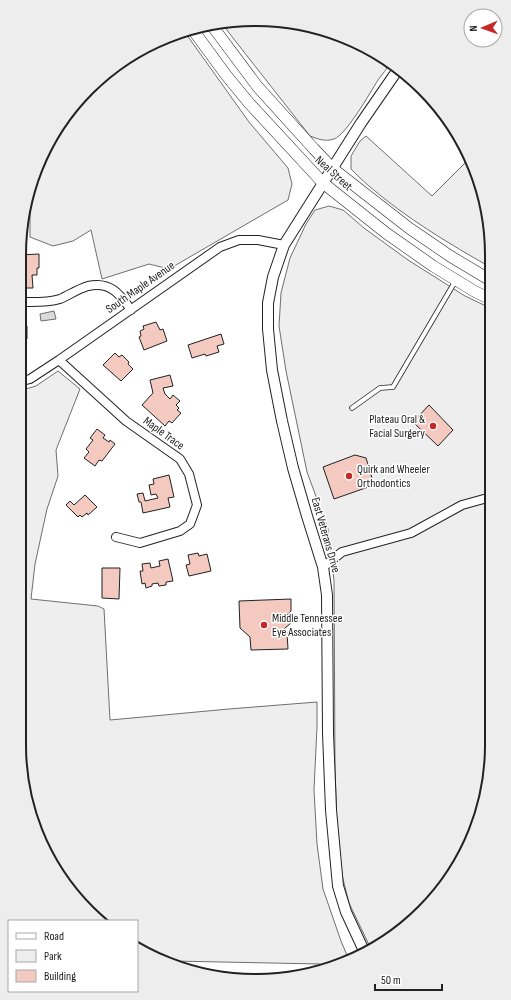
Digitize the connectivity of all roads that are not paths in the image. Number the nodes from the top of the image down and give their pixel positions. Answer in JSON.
{"nodes":[{"id":1,"x":215,"y":29,"type":"edge"},
{"id":2,"x":196,"y":34,"type":"edge"},
{"id":3,"x":395,"y":73,"type":"edge"},
{"id":4,"x":332,"y":168,"type":"junction"},
{"id":5,"x":323,"y":183,"type":"junction"},
{"id":6,"x":284,"y":244,"type":"junction"},
{"id":7,"x":485,"y":277,"type":"edge"},
{"id":8,"x":456,"y":280,"type":"junction"},
{"id":9,"x":485,"y":296,"type":"edge"},
{"id":10,"x":26,"y":302,"type":"edge"},
{"id":11,"x":131,"y":310,"type":"junction"},
{"id":12,"x":59,"y":360,"type":"junction"},
{"id":13,"x":26,"y":380,"type":"edge"},
{"id":14,"x":352,"y":408,"type":"dead end"},
{"id":15,"x":485,"y":499,"type":"edge"},
{"id":16,"x":116,"y":537,"type":"dead end"},
{"id":17,"x":323,"y":567,"type":"junction"},
{"id":18,"x":362,"y":947,"type":"edge"}],
"edges":[{"from":1,"to":4,"type":"main road","name":"Neal Street"},
{"from":2,"to":5,"type":"main road","name":"Neal Street"},
{"from":3,"to":4,"type":"street"},
{"from":4,"to":5,"type":"street"},
{"from":4,"to":7,"type":"main road","name":"Neal Street"},
{"from":5,"to":6,"type":"street","name":"East Veterans Drive"},
{"from":5,"to":8,"type":"main road","name":"Neal Street"},
{"from":6,"to":11,"type":"street","name":"South Maple Avenue"},
{"from":6,"to":17,"type":"street","name":"East Veterans Drive"},
{"from":8,"to":9,"type":"main road","name":"Neal Street"},
{"from":8,"to":14,"type":"lane"},
{"from":10,"to":11,"type":"street"},
{"from":11,"to":12,"type":"street","name":"South Maple Avenue"},
{"from":12,"to":13,"type":"street","name":"South Maple Avenue"},
{"from":12,"to":16,"type":"street","name":"Maple Trace"},
{"from":15,"to":17,"type":"street"},
{"from":17,"to":18,"type":"street","name":"East Veterans Drive"}]}
